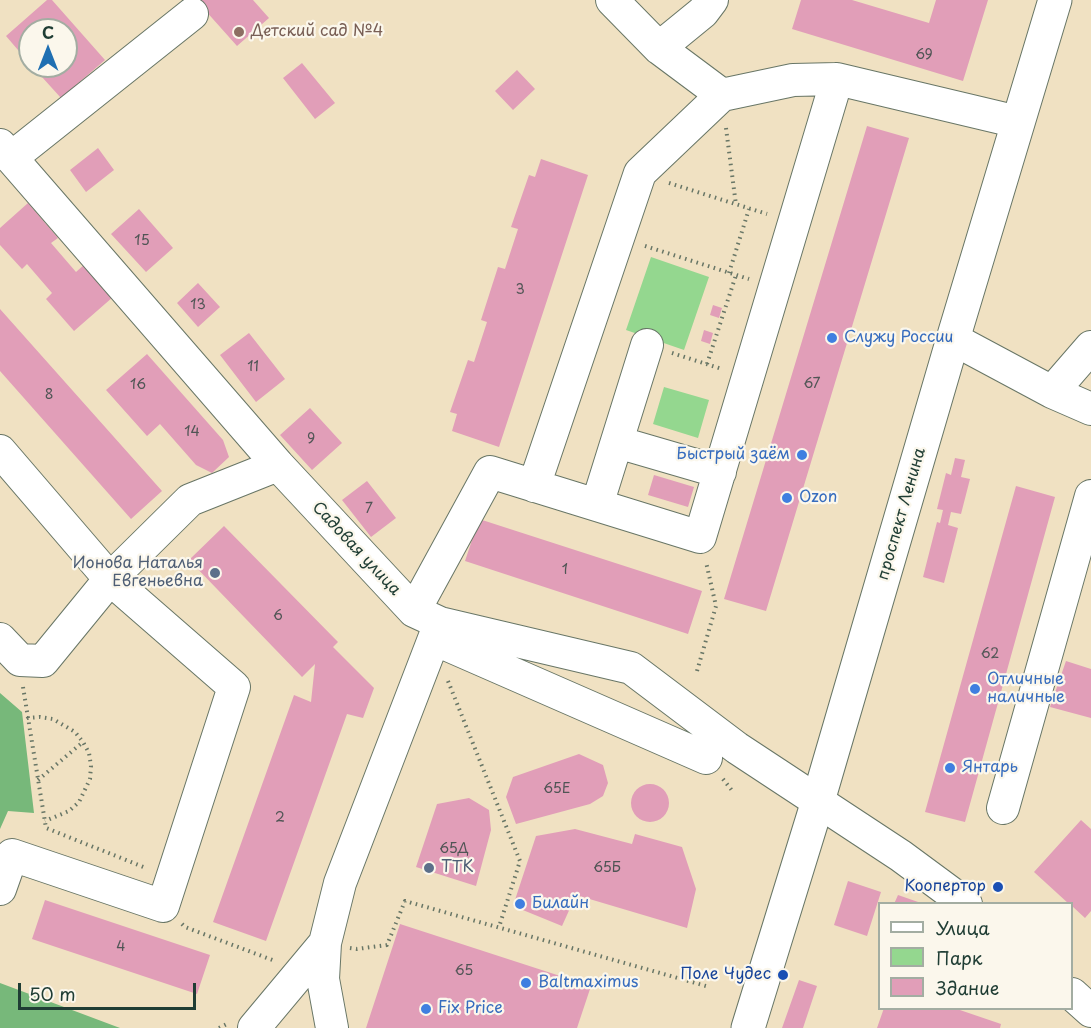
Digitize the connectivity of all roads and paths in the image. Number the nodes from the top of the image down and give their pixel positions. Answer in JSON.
{"nodes":[{"id":1,"x":612,"y":0,"type":"edge"},
{"id":2,"x":712,"y":0,"type":"edge"},
{"id":3,"x":1055,"y":0,"type":"edge"},
{"id":4,"x":192,"y":14,"type":"dead end"},
{"id":5,"x":660,"y":48,"type":"junction"},
{"id":6,"x":837,"y":79,"type":"junction"},
{"id":7,"x":722,"y":95,"type":"junction"},
{"id":8,"x":1018,"y":122,"type":"junction"},
{"id":9,"x":6,"y":151,"type":"edge"},
{"id":10,"x":640,"y":173,"type":"junction"},
{"id":11,"x":736,"y":205,"type":"junction"},
{"id":12,"x":749,"y":208,"type":"junction"},
{"id":13,"x":794,"y":223,"type":"junction"},
{"id":14,"x":618,"y":237,"type":"junction"},
{"id":15,"x":729,"y":273,"type":"junction"},
{"id":16,"x":736,"y":275,"type":"junction"},
{"id":17,"x":774,"y":288,"type":"junction"},
{"id":18,"x":953,"y":339,"type":"junction"},
{"id":19,"x":646,"y":345,"type":"dead end"},
{"id":20,"x":1091,"y":347,"type":"edge"},
{"id":21,"x":707,"y":364,"type":"dead end"},
{"id":22,"x":1052,"y":392,"type":"junction"},
{"id":23,"x":1091,"y":409,"type":"edge"},
{"id":24,"x":616,"y":442,"type":"junction"},
{"id":25,"x":0,"y":451,"type":"edge"},
{"id":26,"x":278,"y":465,"type":"junction"},
{"id":27,"x":720,"y":472,"type":"junction"},
{"id":28,"x":534,"y":486,"type":"junction"},
{"id":29,"x":1091,"y":496,"type":"edge"},
{"id":30,"x":597,"y":505,"type":"junction"},
{"id":31,"x":700,"y":537,"type":"junction"},
{"id":32,"x":110,"y":579,"type":"junction"},
{"id":33,"x":429,"y":624,"type":"junction"},
{"id":34,"x":10,"y":650,"type":"edge"},
{"id":35,"x":697,"y":671,"type":"dead end"},
{"id":36,"x":447,"y":679,"type":"dead end"},
{"id":37,"x":27,"y":718,"type":"junction"},
{"id":38,"x":83,"y":742,"type":"junction"},
{"id":39,"x":706,"y":758,"type":"dead end"},
{"id":40,"x":38,"y":780,"type":"junction"},
{"id":41,"x":818,"y":801,"type":"junction"},
{"id":42,"x":1003,"y":808,"type":"dead end"},
{"id":43,"x":45,"y":821,"type":"junction"},
{"id":44,"x":0,"y":889,"type":"edge"},
{"id":45,"x":168,"y":892,"type":"junction"},
{"id":46,"x":965,"y":902,"type":"edge"},
{"id":47,"x":499,"y":927,"type":"junction"},
{"id":48,"x":325,"y":943,"type":"junction"},
{"id":49,"x":357,"y":949,"type":"dead end"},
{"id":50,"x":281,"y":963,"type":"dead end"},
{"id":51,"x":706,"y":986,"type":"dead end"},
{"id":52,"x":1073,"y":996,"type":"edge"},
{"id":53,"x":1091,"y":1011,"type":"edge"},
{"id":54,"x":254,"y":1028,"type":"edge"},
{"id":55,"x":332,"y":1028,"type":"edge"},
{"id":56,"x":748,"y":1028,"type":"edge"}],
"edges":[{"from":1,"to":5,"type":"street"},
{"from":2,"to":5,"type":"street"},
{"from":3,"to":8,"type":"main road","name":"проспект Ленина"},
{"from":4,"to":9,"type":"street"},
{"from":5,"to":7,"type":"street"},
{"from":6,"to":7,"type":"street"},
{"from":6,"to":8,"type":"street"},
{"from":6,"to":13,"type":"street"},
{"from":7,"to":10,"type":"street"},
{"from":7,"to":11,"type":"path"},
{"from":8,"to":18,"type":"main road","name":"проспект Ленина"},
{"from":9,"to":26,"type":"street","name":"Садовая улица"},
{"from":10,"to":11,"type":"path"},
{"from":10,"to":14,"type":"street"},
{"from":11,"to":12,"type":"path"},
{"from":12,"to":13,"type":"path"},
{"from":12,"to":15,"type":"path"},
{"from":13,"to":17,"type":"street"},
{"from":14,"to":15,"type":"path"},
{"from":14,"to":28,"type":"street"},
{"from":15,"to":16,"type":"path"},
{"from":16,"to":17,"type":"path"},
{"from":16,"to":21,"type":"path"},
{"from":17,"to":27,"type":"street"},
{"from":18,"to":22,"type":"street"},
{"from":18,"to":41,"type":"main road","name":"проспект Ленина"},
{"from":19,"to":24,"type":"street"},
{"from":20,"to":22,"type":"street"},
{"from":22,"to":23,"type":"street"},
{"from":24,"to":27,"type":"street"},
{"from":24,"to":30,"type":"street"},
{"from":25,"to":32,"type":"street"},
{"from":26,"to":32,"type":"street"},
{"from":26,"to":33,"type":"street","name":"Садовая улица"},
{"from":27,"to":31,"type":"street"},
{"from":28,"to":30,"type":"street"},
{"from":28,"to":33,"type":"street"},
{"from":29,"to":42,"type":"street"},
{"from":30,"to":31,"type":"street"},
{"from":31,"to":35,"type":"path"},
{"from":32,"to":34,"type":"street"},
{"from":32,"to":45,"type":"street"},
{"from":33,"to":39,"type":"street"},
{"from":33,"to":41,"type":"street"},
{"from":33,"to":48,"type":"street"},
{"from":34,"to":37,"type":"path"},
{"from":36,"to":47,"type":"path"},
{"from":37,"to":38,"type":"path"},
{"from":37,"to":40,"type":"path"},
{"from":38,"to":40,"type":"path"},
{"from":38,"to":43,"type":"path"},
{"from":40,"to":43,"type":"path"},
{"from":41,"to":46,"type":"street"},
{"from":41,"to":56,"type":"main road","name":"проспект Ленина"},
{"from":43,"to":45,"type":"path"},
{"from":44,"to":45,"type":"street"},
{"from":45,"to":50,"type":"path"},
{"from":47,"to":49,"type":"path"},
{"from":47,"to":51,"type":"path"},
{"from":48,"to":54,"type":"street"},
{"from":48,"to":55,"type":"street"},
{"from":52,"to":53,"type":"street"}]}
